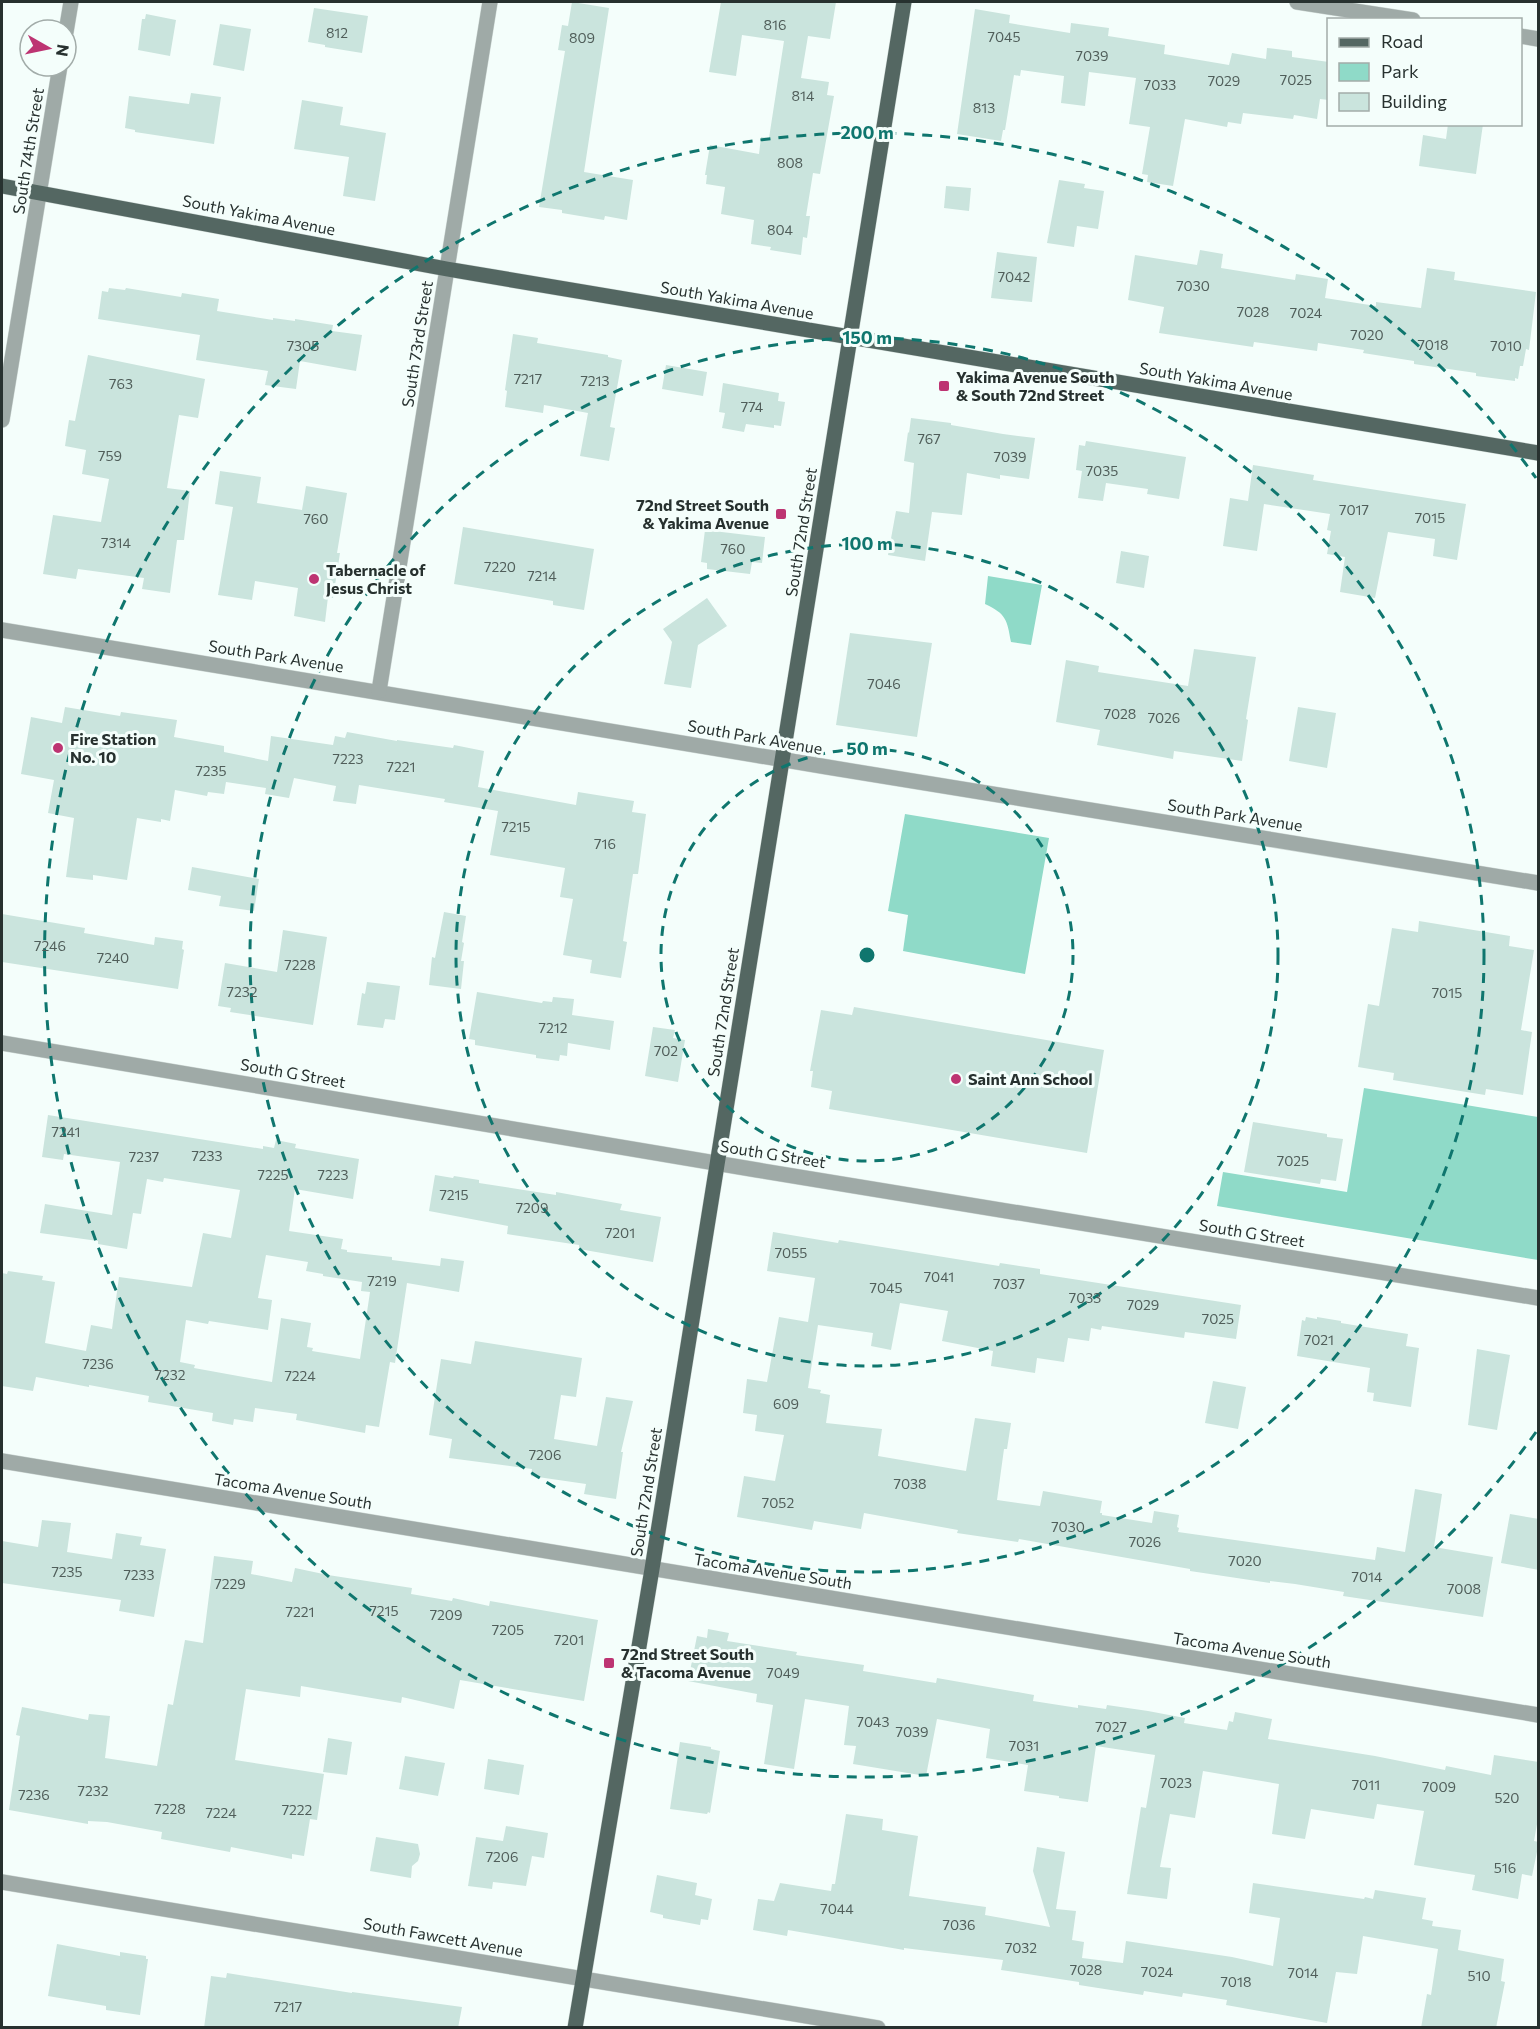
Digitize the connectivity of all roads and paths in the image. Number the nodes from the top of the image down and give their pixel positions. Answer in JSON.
{"nodes":[{"id":1,"x":71,"y":2,"type":"edge"},
{"id":2,"x":490,"y":2,"type":"edge"},
{"id":3,"x":904,"y":2,"type":"edge"},
{"id":4,"x":1298,"y":2,"type":"edge"},
{"id":5,"x":68,"y":18,"type":"edge"},
{"id":6,"x":1400,"y":18,"type":"edge"},
{"id":7,"x":1522,"y":36,"type":"edge"},
{"id":8,"x":1539,"y":39,"type":"edge"},
{"id":9,"x":58,"y":78,"type":"edge"},
{"id":10,"x":2,"y":186,"type":"edge"},
{"id":11,"x":40,"y":192,"type":"junction"},
{"id":12,"x":447,"y":269,"type":"junction"},
{"id":13,"x":850,"y":337,"type":"junction"},
{"id":14,"x":2,"y":420,"type":"edge"},
{"id":15,"x":1539,"y":453,"type":"edge"},
{"id":16,"x":2,"y":630,"type":"edge"},
{"id":17,"x":379,"y":692,"type":"junction"},
{"id":18,"x":782,"y":759,"type":"junction"},
{"id":19,"x":1539,"y":883,"type":"edge"},
{"id":20,"x":2,"y":1042,"type":"edge"},
{"id":21,"x":717,"y":1163,"type":"junction"},
{"id":22,"x":1539,"y":1298,"type":"edge"},
{"id":23,"x":2,"y":1461,"type":"edge"},
{"id":24,"x":652,"y":1569,"type":"junction"},
{"id":25,"x":1539,"y":1715,"type":"edge"},
{"id":26,"x":2,"y":1882,"type":"edge"},
{"id":27,"x":583,"y":1979,"type":"junction"},
{"id":28,"x":575,"y":2028,"type":"edge"},
{"id":29,"x":878,"y":2028,"type":"edge"}],
"edges":[{"from":1,"to":5,"type":"street"},
{"from":2,"to":12,"type":"street","name":"South 73rd Street"},
{"from":3,"to":13,"type":"main road","name":"South 72nd Street"},
{"from":4,"to":6,"type":"street"},
{"from":7,"to":8,"type":"street"},
{"from":9,"to":11,"type":"street","name":"South 74th Street"},
{"from":10,"to":11,"type":"main road","name":"South Yakima Avenue"},
{"from":11,"to":12,"type":"main road","name":"South Yakima Avenue"},
{"from":11,"to":14,"type":"street","name":"South 74th Street"},
{"from":12,"to":13,"type":"main road","name":"South Yakima Avenue"},
{"from":12,"to":17,"type":"street","name":"South 73rd Street"},
{"from":13,"to":15,"type":"main road","name":"South Yakima Avenue"},
{"from":13,"to":18,"type":"main road","name":"South 72nd Street"},
{"from":16,"to":17,"type":"street","name":"South Park Avenue"},
{"from":17,"to":18,"type":"street","name":"South Park Avenue"},
{"from":18,"to":19,"type":"street","name":"South Park Avenue"},
{"from":18,"to":21,"type":"main road","name":"South 72nd Street"},
{"from":20,"to":21,"type":"street","name":"South G Street"},
{"from":21,"to":22,"type":"street","name":"South G Street"},
{"from":21,"to":24,"type":"main road","name":"South 72nd Street"},
{"from":23,"to":24,"type":"street","name":"Tacoma Avenue South"},
{"from":24,"to":25,"type":"street","name":"Tacoma Avenue South"},
{"from":24,"to":27,"type":"main road","name":"South 72nd Street"},
{"from":26,"to":27,"type":"street","name":"South Fawcett Avenue"},
{"from":27,"to":28,"type":"main road","name":"South 72nd Street"},
{"from":27,"to":29,"type":"street","name":"South Fawcett Avenue"}]}
